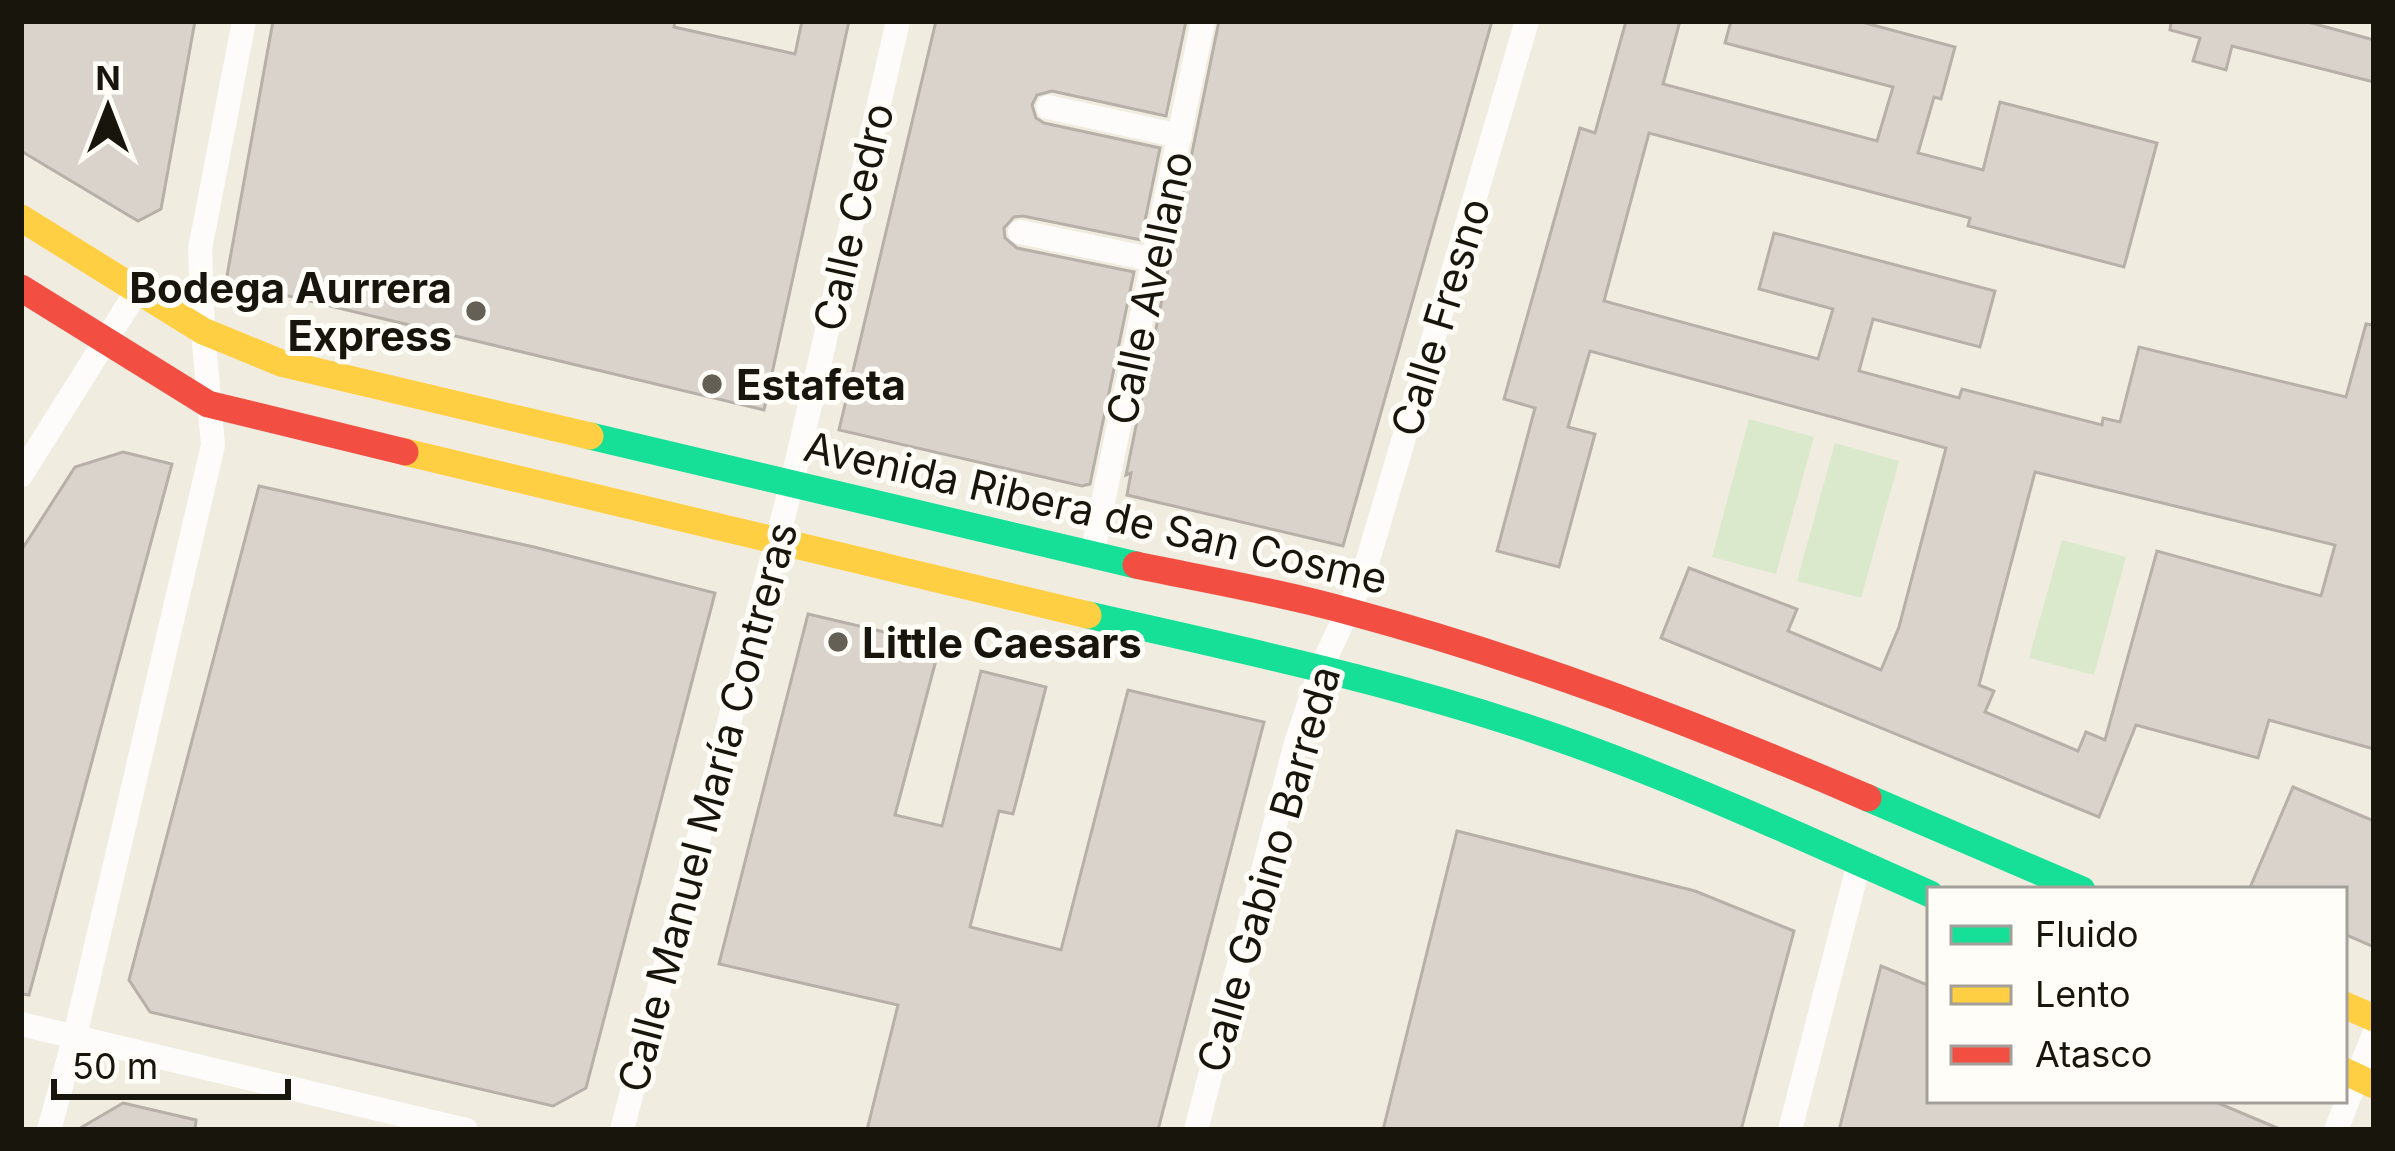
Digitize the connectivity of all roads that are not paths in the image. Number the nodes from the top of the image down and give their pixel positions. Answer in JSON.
{"nodes":[{"id":1,"x":244,"y":21,"type":"edge"},
{"id":2,"x":898,"y":21,"type":"edge"},
{"id":3,"x":1203,"y":21,"type":"edge"},
{"id":4,"x":1527,"y":21,"type":"edge"},
{"id":5,"x":1048,"y":107,"type":"dead end"},
{"id":6,"x":1180,"y":136,"type":"junction"},
{"id":7,"x":21,"y":218,"type":"edge"},
{"id":8,"x":1020,"y":232,"type":"dead end"},
{"id":9,"x":1156,"y":260,"type":"junction"},
{"id":10,"x":21,"y":288,"type":"edge"},
{"id":11,"x":137,"y":291,"type":"junction"},
{"id":12,"x":202,"y":332,"type":"junction"},
{"id":13,"x":103,"y":340,"type":"junction"},
{"id":14,"x":208,"y":404,"type":"junction"},
{"id":15,"x":21,"y":475,"type":"edge"},
{"id":16,"x":792,"y":483,"type":"junction"},
{"id":17,"x":776,"y":543,"type":"junction"},
{"id":18,"x":1092,"y":555,"type":"junction"},
{"id":19,"x":1349,"y":611,"type":"junction"},
{"id":20,"x":1321,"y":668,"type":"junction"},
{"id":21,"x":1859,"y":863,"type":"junction"},
{"id":22,"x":2075,"y":887,"type":"edge"},
{"id":23,"x":1927,"y":893,"type":"edge"},
{"id":24,"x":21,"y":1024,"type":"edge"},
{"id":25,"x":2374,"y":1034,"type":"edge"},
{"id":26,"x":75,"y":1036,"type":"junction"},
{"id":27,"x":2358,"y":1078,"type":"edge"},
{"id":28,"x":49,"y":1130,"type":"edge"},
{"id":29,"x":466,"y":1130,"type":"edge"},
{"id":30,"x":622,"y":1130,"type":"edge"},
{"id":31,"x":1196,"y":1130,"type":"edge"},
{"id":32,"x":1790,"y":1130,"type":"edge"},
{"id":33,"x":2336,"y":1130,"type":"edge"}],
"edges":[{"from":1,"to":12,"type":"street"},
{"from":2,"to":16,"type":"street","name":"Calle Cedro"},
{"from":3,"to":6,"type":"street","name":"Calle Avellano"},
{"from":4,"to":19,"type":"street","name":"Calle Fresno"},
{"from":5,"to":6,"type":"street"},
{"from":6,"to":9,"type":"street","name":"Calle Avellano"},
{"from":7,"to":11,"type":"main road","name":"Avenida Ribera de San Cosme"},
{"from":8,"to":9,"type":"street"},
{"from":9,"to":18,"type":"street","name":"Calle Avellano"},
{"from":10,"to":13,"type":"main road"},
{"from":11,"to":12,"type":"main road","name":"Avenida Ribera de San Cosme"},
{"from":11,"to":13,"type":"street"},
{"from":12,"to":14,"type":"street"},
{"from":12,"to":16,"type":"main road","name":"Avenida Ribera de San Cosme"},
{"from":13,"to":14,"type":"main road"},
{"from":13,"to":15,"type":"street"},
{"from":14,"to":17,"type":"main road"},
{"from":14,"to":26,"type":"street"},
{"from":16,"to":17,"type":"street","name":"Calle Manuel María Contreras"},
{"from":16,"to":18,"type":"main road","name":"Avenida Ribera de San Cosme"},
{"from":17,"to":20,"type":"main road"},
{"from":17,"to":30,"type":"street","name":"Calle Manuel María Contreras"},
{"from":18,"to":19,"type":"main road","name":"Avenida Ribera de San Cosme"},
{"from":19,"to":20,"type":"street","name":"Calle Gabino Barreda"},
{"from":19,"to":22,"type":"main road","name":"Avenida Ribera de San Cosme"},
{"from":20,"to":21,"type":"main road"},
{"from":20,"to":31,"type":"street","name":"Calle Gabino Barreda"},
{"from":21,"to":23,"type":"main road"},
{"from":21,"to":32,"type":"street"},
{"from":24,"to":26,"type":"street"},
{"from":25,"to":27,"type":"street"},
{"from":26,"to":28,"type":"street"},
{"from":26,"to":29,"type":"street"},
{"from":27,"to":33,"type":"street"}]}
